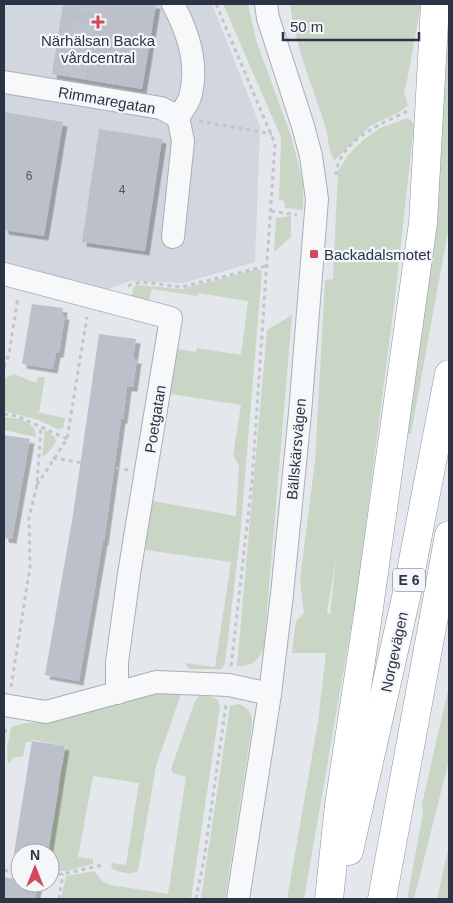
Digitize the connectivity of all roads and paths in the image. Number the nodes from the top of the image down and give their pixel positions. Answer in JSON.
{"nodes":[{"id":1,"x":174,"y":4,"type":"edge"},
{"id":2,"x":216,"y":4,"type":"edge"},
{"id":3,"x":266,"y":4,"type":"edge"},
{"id":4,"x":435,"y":4,"type":"edge"},
{"id":5,"x":4,"y":82,"type":"edge"},
{"id":6,"x":414,"y":103,"type":"dead end"},
{"id":7,"x":178,"y":117,"type":"junction"},
{"id":8,"x":272,"y":134,"type":"junction"},
{"id":9,"x":335,"y":179,"type":"dead end"},
{"id":10,"x":271,"y":211,"type":"junction"},
{"id":11,"x":316,"y":218,"type":"junction"},
{"id":12,"x":173,"y":237,"type":"dead end"},
{"id":13,"x":266,"y":266,"type":"junction"},
{"id":14,"x":12,"y":277,"type":"edge"},
{"id":15,"x":96,"y":299,"type":"junction"},
{"id":16,"x":4,"y":367,"type":"edge"},
{"id":17,"x":449,"y":374,"type":"edge"},
{"id":18,"x":4,"y":414,"type":"edge"},
{"id":19,"x":41,"y":426,"type":"junction"},
{"id":20,"x":67,"y":439,"type":"junction"},
{"id":21,"x":53,"y":458,"type":"junction"},
{"id":22,"x":146,"y":473,"type":"junction"},
{"id":23,"x":36,"y":486,"type":"junction"},
{"id":24,"x":449,"y":535,"type":"edge"},
{"id":25,"x":449,"y":626,"type":"edge"},
{"id":26,"x":229,"y":685,"type":"junction"},
{"id":27,"x":117,"y":693,"type":"junction"},
{"id":28,"x":270,"y":694,"type":"junction"},
{"id":29,"x":6,"y":706,"type":"edge"},
{"id":30,"x":398,"y":820,"type":"junction"},
{"id":31,"x":103,"y":865,"type":"dead end"},
{"id":32,"x":63,"y":874,"type":"joint"},
{"id":33,"x":59,"y":899,"type":"edge"},
{"id":34,"x":196,"y":899,"type":"edge"},
{"id":35,"x":238,"y":899,"type":"edge"},
{"id":36,"x":328,"y":899,"type":"edge"},
{"id":37,"x":339,"y":899,"type":"edge"},
{"id":38,"x":382,"y":899,"type":"edge"}],
"edges":[{"from":1,"to":7,"type":"street"},
{"from":2,"to":8,"type":"path"},
{"from":3,"to":11,"type":"street","name":"Bällskärsvägen"},
{"from":4,"to":36,"type":"highway"},
{"from":5,"to":7,"type":"street","name":"Rimmaregatan"},
{"from":6,"to":9,"type":"path"},
{"from":7,"to":8,"type":"path"},
{"from":7,"to":12,"type":"street"},
{"from":8,"to":10,"type":"path"},
{"from":10,"to":11,"type":"path"},
{"from":10,"to":13,"type":"path"},
{"from":11,"to":28,"type":"street","name":"Bällskärsvägen"},
{"from":13,"to":15,"type":"path"},
{"from":13,"to":26,"type":"path"},
{"from":14,"to":15,"type":"street","name":"Poetgatan"},
{"from":14,"to":16,"type":"path"},
{"from":15,"to":20,"type":"path"},
{"from":15,"to":22,"type":"street","name":"Poetgatan"},
{"from":17,"to":37,"type":"highway","name":"Norgevägen","number":"E 6"},
{"from":18,"to":19,"type":"path"},
{"from":19,"to":20,"type":"path"},
{"from":19,"to":23,"type":"path"},
{"from":20,"to":21,"type":"path"},
{"from":21,"to":22,"type":"path"},
{"from":21,"to":23,"type":"path"},
{"from":22,"to":27,"type":"street","name":"Poetgatan"},
{"from":23,"to":29,"type":"path"},
{"from":24,"to":30,"type":"highway","name":"Norgevägen","number":"E 6"},
{"from":25,"to":30,"type":"highway"},
{"from":26,"to":27,"type":"street"},
{"from":26,"to":28,"type":"street"},
{"from":26,"to":34,"type":"path"},
{"from":27,"to":29,"type":"street"},
{"from":28,"to":35,"type":"street","name":"Bällskärsvägen"},
{"from":30,"to":38,"type":"highway","name":"Norgevägen","number":"E 6"},
{"from":31,"to":32,"type":"path"},
{"from":32,"to":33,"type":"path"}]}
